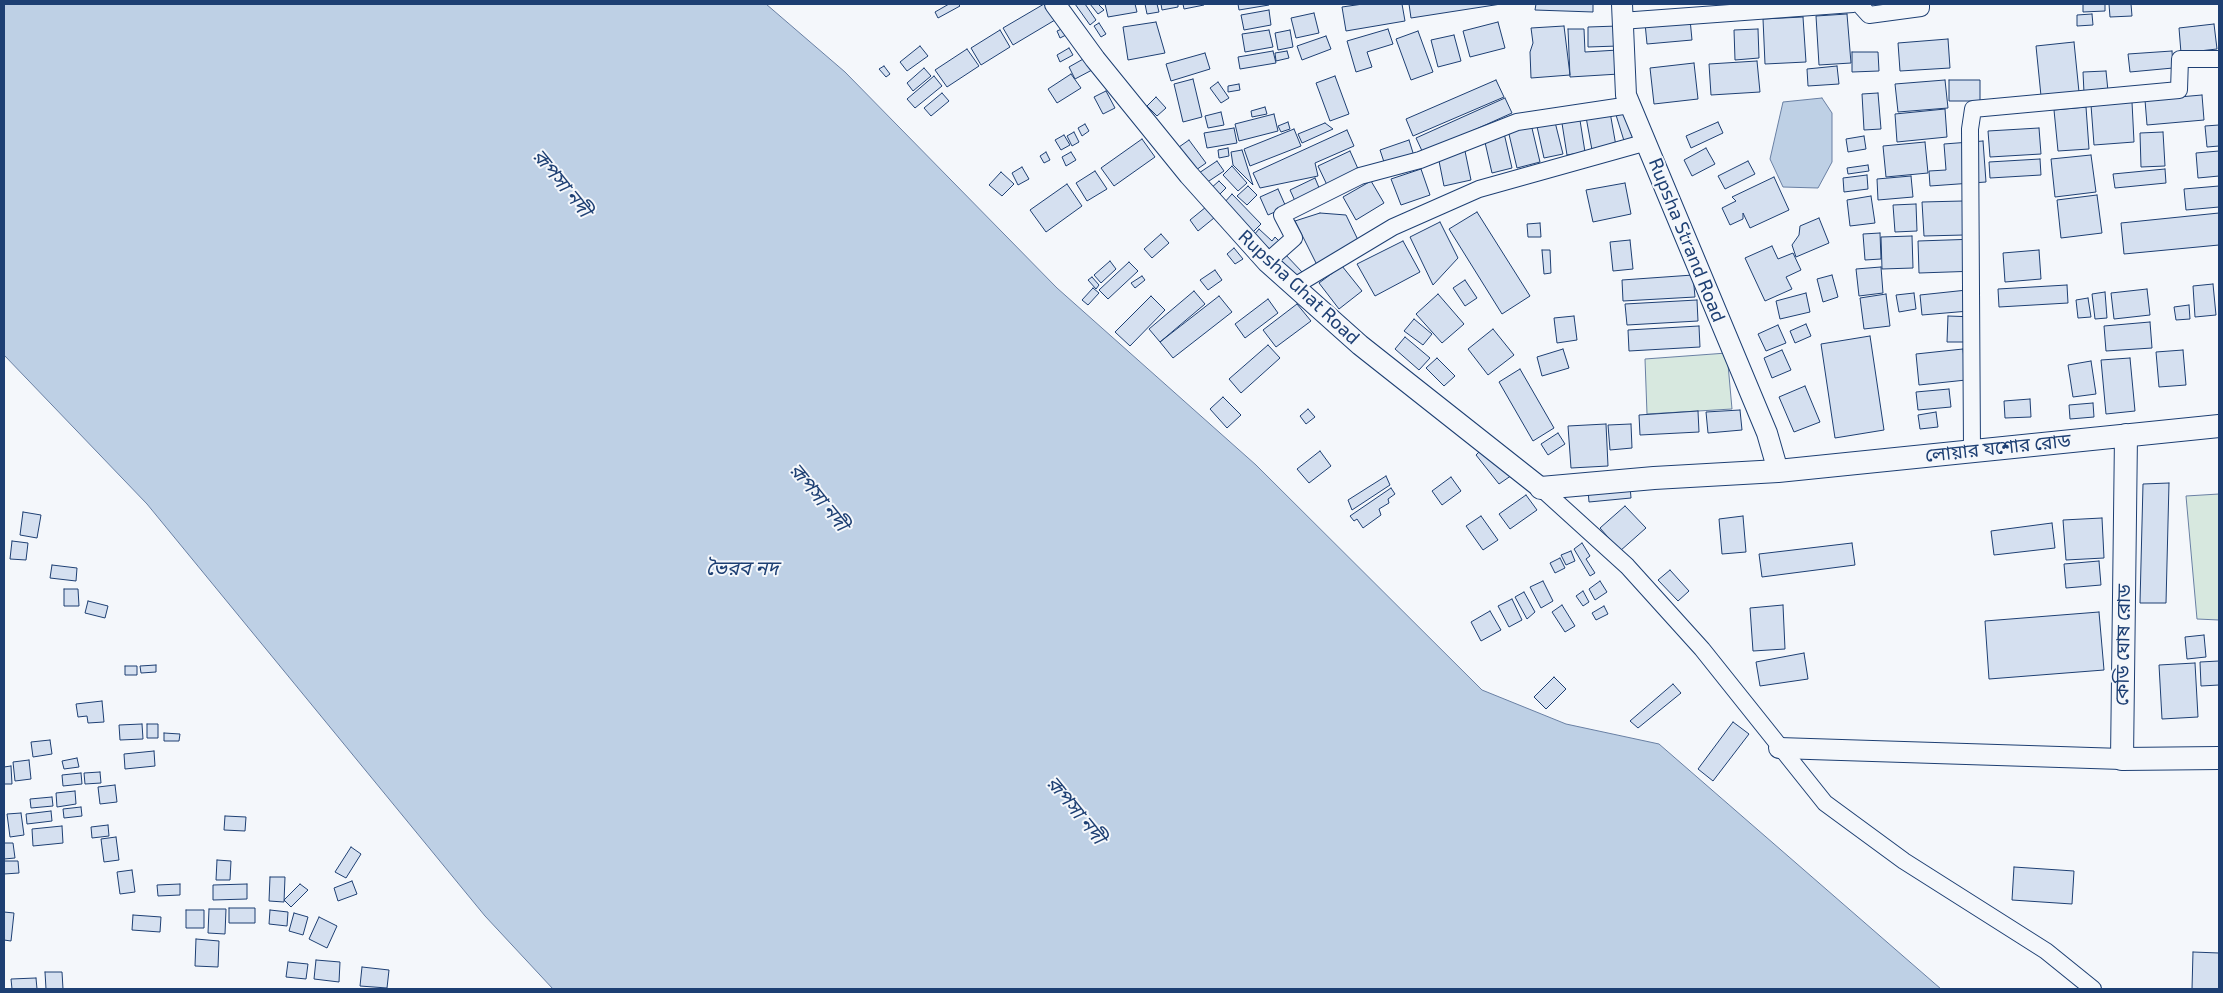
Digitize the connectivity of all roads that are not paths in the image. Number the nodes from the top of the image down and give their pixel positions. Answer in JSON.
{"nodes":[{"id":1,"x":1055,"y":4,"type":"edge"},
{"id":2,"x":1853,"y":4,"type":"edge"},
{"id":3,"x":1859,"y":4,"type":"edge"},
{"id":4,"x":1921,"y":4,"type":"edge"},
{"id":5,"x":1622,"y":12,"type":"edge"},
{"id":6,"x":2219,"y":59,"type":"edge"},
{"id":7,"x":1630,"y":105,"type":"junction"},
{"id":8,"x":1647,"y":142,"type":"junction"},
{"id":9,"x":1267,"y":262,"type":"junction"},
{"id":10,"x":1293,"y":287,"type":"junction"},
{"id":11,"x":2219,"y":426,"type":"edge"},
{"id":12,"x":2126,"y":435,"type":"junction"},
{"id":13,"x":1972,"y":450,"type":"junction"},
{"id":14,"x":1778,"y":471,"type":"junction"},
{"id":15,"x":1541,"y":488,"type":"junction"},
{"id":16,"x":1779,"y":748,"type":"junction"},
{"id":17,"x":2122,"y":758,"type":"junction"},
{"id":18,"x":2219,"y":758,"type":"edge"},
{"id":19,"x":2093,"y":989,"type":"edge"}],
"edges":[{"from":1,"to":9,"type":"street","name":"Rupsha Ghat Road"},
{"from":2,"to":5,"type":"street"},
{"from":3,"to":4,"type":"street"},
{"from":5,"to":7,"type":"street","name":"Rupsha Strand Road"},
{"from":6,"to":13,"type":"street"},
{"from":7,"to":8,"type":"street","name":"Rupsha Strand Road"},
{"from":7,"to":9,"type":"street"},
{"from":8,"to":10,"type":"street"},
{"from":8,"to":14,"type":"street","name":"Rupsha Strand Road"},
{"from":9,"to":10,"type":"street","name":"Rupsha Ghat Road"},
{"from":10,"to":15,"type":"street","name":"Rupsha Ghat Road"},
{"from":11,"to":12,"type":"main road","name":"লোয়ার যশোর রোড"},
{"from":12,"to":13,"type":"main road","name":"লোয়ার যশোর রোড"},
{"from":12,"to":17,"type":"main road","name":"কেডি ঘোষ রোড"},
{"from":13,"to":14,"type":"main road","name":"লোয়ার যশোর রোড"},
{"from":14,"to":15,"type":"main road","name":"লোয়ার যশোর রোড"},
{"from":15,"to":16,"type":"street"},
{"from":16,"to":17,"type":"street"},
{"from":16,"to":19,"type":"street"},
{"from":17,"to":18,"type":"main road"}]}
